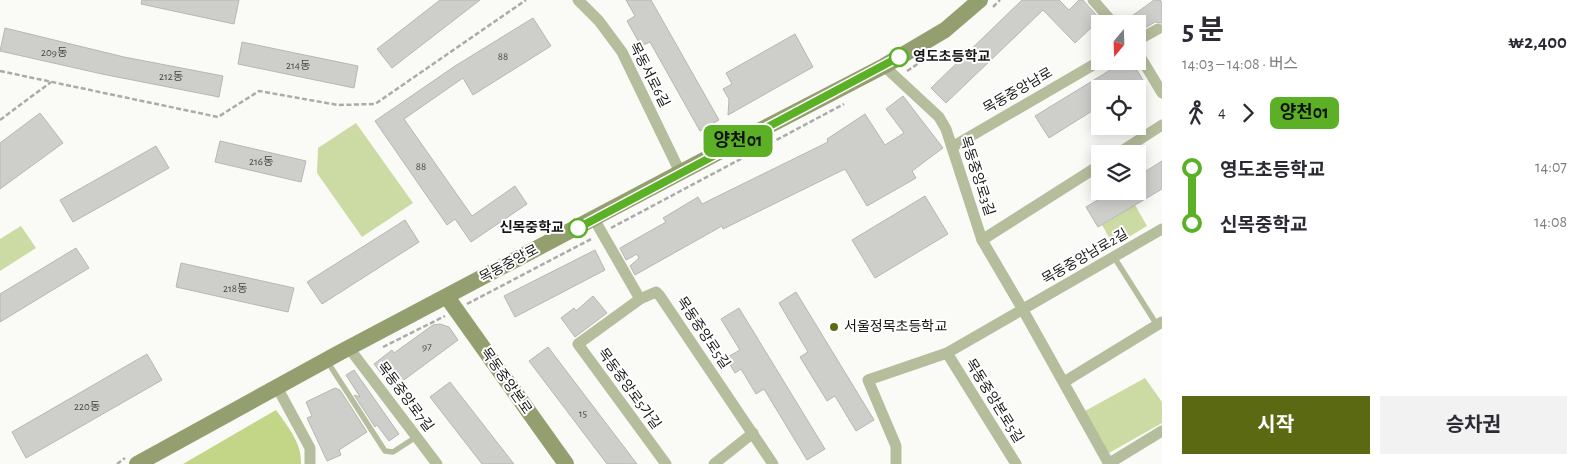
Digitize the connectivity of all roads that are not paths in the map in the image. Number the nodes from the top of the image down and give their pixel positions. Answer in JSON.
{"nodes":[{"id":1,"x":578,"y":0,"type":"edge"},
{"id":2,"x":980,"y":0,"type":"edge"},
{"id":3,"x":1093,"y":0,"type":"edge"},
{"id":4,"x":1106,"y":15,"type":"edge"},
{"id":5,"x":1158,"y":29,"type":"dead end"},
{"id":6,"x":1146,"y":36,"type":"edge"},
{"id":7,"x":884,"y":66,"type":"junction"},
{"id":8,"x":1091,"y":66,"type":"edge"},
{"id":9,"x":1146,"y":66,"type":"edge"},
{"id":10,"x":1162,"y":93,"type":"edge"},
{"id":11,"x":1162,"y":125,"type":"edge"},
{"id":12,"x":1131,"y":145,"type":"edge"},
{"id":13,"x":952,"y":147,"type":"junction"},
{"id":14,"x":1091,"y":171,"type":"edge"},
{"id":15,"x":680,"y":172,"type":"junction"},
{"id":16,"x":594,"y":219,"type":"junction"},
{"id":17,"x":1162,"y":229,"type":"edge"},
{"id":18,"x":982,"y":240,"type":"junction"},
{"id":19,"x":1114,"y":257,"type":"junction"},
{"id":20,"x":447,"y":297,"type":"junction"},
{"id":21,"x":640,"y":299,"type":"junction"},
{"id":22,"x":1023,"y":310,"type":"junction"},
{"id":23,"x":1160,"y":323,"type":"edge"},
{"id":24,"x":349,"y":348,"type":"junction"},
{"id":25,"x":947,"y":353,"type":"junction"},
{"id":26,"x":327,"y":360,"type":"junction"},
{"id":27,"x":1064,"y":382,"type":"junction"},
{"id":28,"x":277,"y":387,"type":"junction"},
{"id":29,"x":1162,"y":431,"type":"edge"},
{"id":30,"x":752,"y":433,"type":"junction"},
{"id":31,"x":416,"y":437,"type":"junction"},
{"id":32,"x":137,"y":464,"type":"edge"},
{"id":33,"x":310,"y":464,"type":"edge"},
{"id":34,"x":436,"y":464,"type":"edge"},
{"id":35,"x":566,"y":464,"type":"edge"},
{"id":36,"x":666,"y":464,"type":"edge"},
{"id":37,"x":714,"y":464,"type":"edge"},
{"id":38,"x":773,"y":464,"type":"edge"},
{"id":39,"x":896,"y":464,"type":"edge"},
{"id":40,"x":1016,"y":464,"type":"edge"},
{"id":41,"x":1109,"y":464,"type":"edge"}],
"edges":[{"from":1,"to":15,"type":"street","name":"목동서로6길"},
{"from":2,"to":7,"type":"main road","name":"목동중앙로"},
{"from":3,"to":4,"type":"street"},
{"from":5,"to":6,"type":"street"},
{"from":7,"to":13,"type":"street","name":"목동중앙로3길"},
{"from":7,"to":15,"type":"main road","name":"목동중앙로"},
{"from":8,"to":13,"type":"street","name":"목동중앙남로"},
{"from":9,"to":10,"type":"street"},
{"from":11,"to":12,"type":"street"},
{"from":13,"to":18,"type":"street","name":"목동중앙로3길"},
{"from":14,"to":18,"type":"street"},
{"from":15,"to":16,"type":"main road","name":"목동중앙로"},
{"from":16,"to":20,"type":"main road","name":"목동중앙로"},
{"from":16,"to":21,"type":"street"},
{"from":17,"to":19,"type":"street","name":"목동중앙남로2길"},
{"from":18,"to":22,"type":"street","name":"목동중앙로3길"},
{"from":19,"to":22,"type":"street","name":"목동중앙남로2길"},
{"from":19,"to":23,"type":"lane"},
{"from":20,"to":24,"type":"main road","name":"목동중앙로"},
{"from":20,"to":35,"type":"main road","name":"목동중앙본로"},
{"from":21,"to":30,"type":"street","name":"목동중앙로5길"},
{"from":21,"to":36,"type":"street","name":"목동중앙로5가길"},
{"from":22,"to":25,"type":"street"},
{"from":22,"to":27,"type":"street","name":"목동중앙로3길"},
{"from":23,"to":27,"type":"street"},
{"from":24,"to":26,"type":"main road","name":"목동중앙로"},
{"from":24,"to":31,"type":"street","name":"목동중앙로7길"},
{"from":25,"to":39,"type":"street"},
{"from":25,"to":40,"type":"street","name":"목동중앙본로5길"},
{"from":26,"to":28,"type":"main road","name":"목동중앙로"},
{"from":26,"to":31,"type":"lane"},
{"from":27,"to":41,"type":"street","name":"목동중앙로3길"},
{"from":28,"to":32,"type":"main road","name":"목동중앙로"},
{"from":28,"to":33,"type":"street"},
{"from":29,"to":41,"type":"street"},
{"from":30,"to":37,"type":"street"},
{"from":30,"to":38,"type":"street","name":"목동중앙로5길"},
{"from":31,"to":34,"type":"street","name":"목동중앙로7길"}]}
